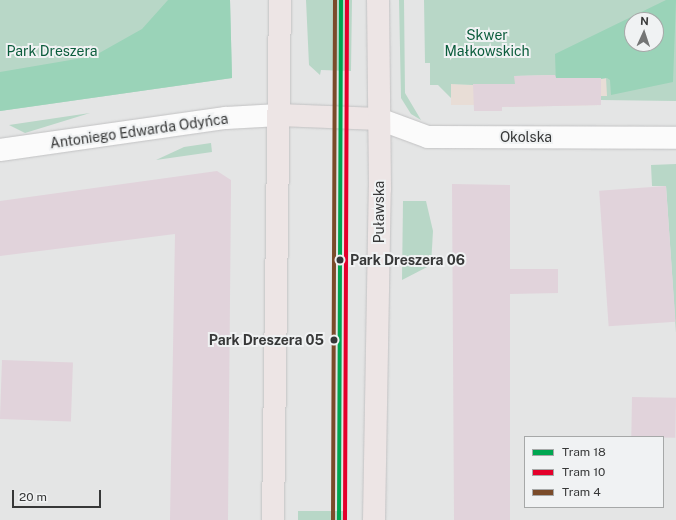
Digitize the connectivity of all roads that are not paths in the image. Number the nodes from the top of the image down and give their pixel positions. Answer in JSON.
{"nodes":[{"id":1,"x":280,"y":0,"type":"edge"},
{"id":2,"x":378,"y":0,"type":"edge"},
{"id":3,"x":279,"y":115,"type":"junction"},
{"id":4,"x":379,"y":119,"type":"junction"},
{"id":5,"x":676,"y":138,"type":"edge"},
{"id":6,"x":0,"y":150,"type":"edge"},
{"id":7,"x":273,"y":520,"type":"edge"},
{"id":8,"x":374,"y":520,"type":"edge"}],
"edges":[{"from":1,"to":3,"type":"main road"},
{"from":2,"to":4,"type":"main road","name":"Puławska"},
{"from":3,"to":4,"type":"main road"},
{"from":3,"to":6,"type":"street","name":"Antoniego Edwarda Odyńca"},
{"from":3,"to":7,"type":"main road"},
{"from":4,"to":5,"type":"street","name":"Okolska"},
{"from":4,"to":8,"type":"main road","name":"Puławska"}]}
